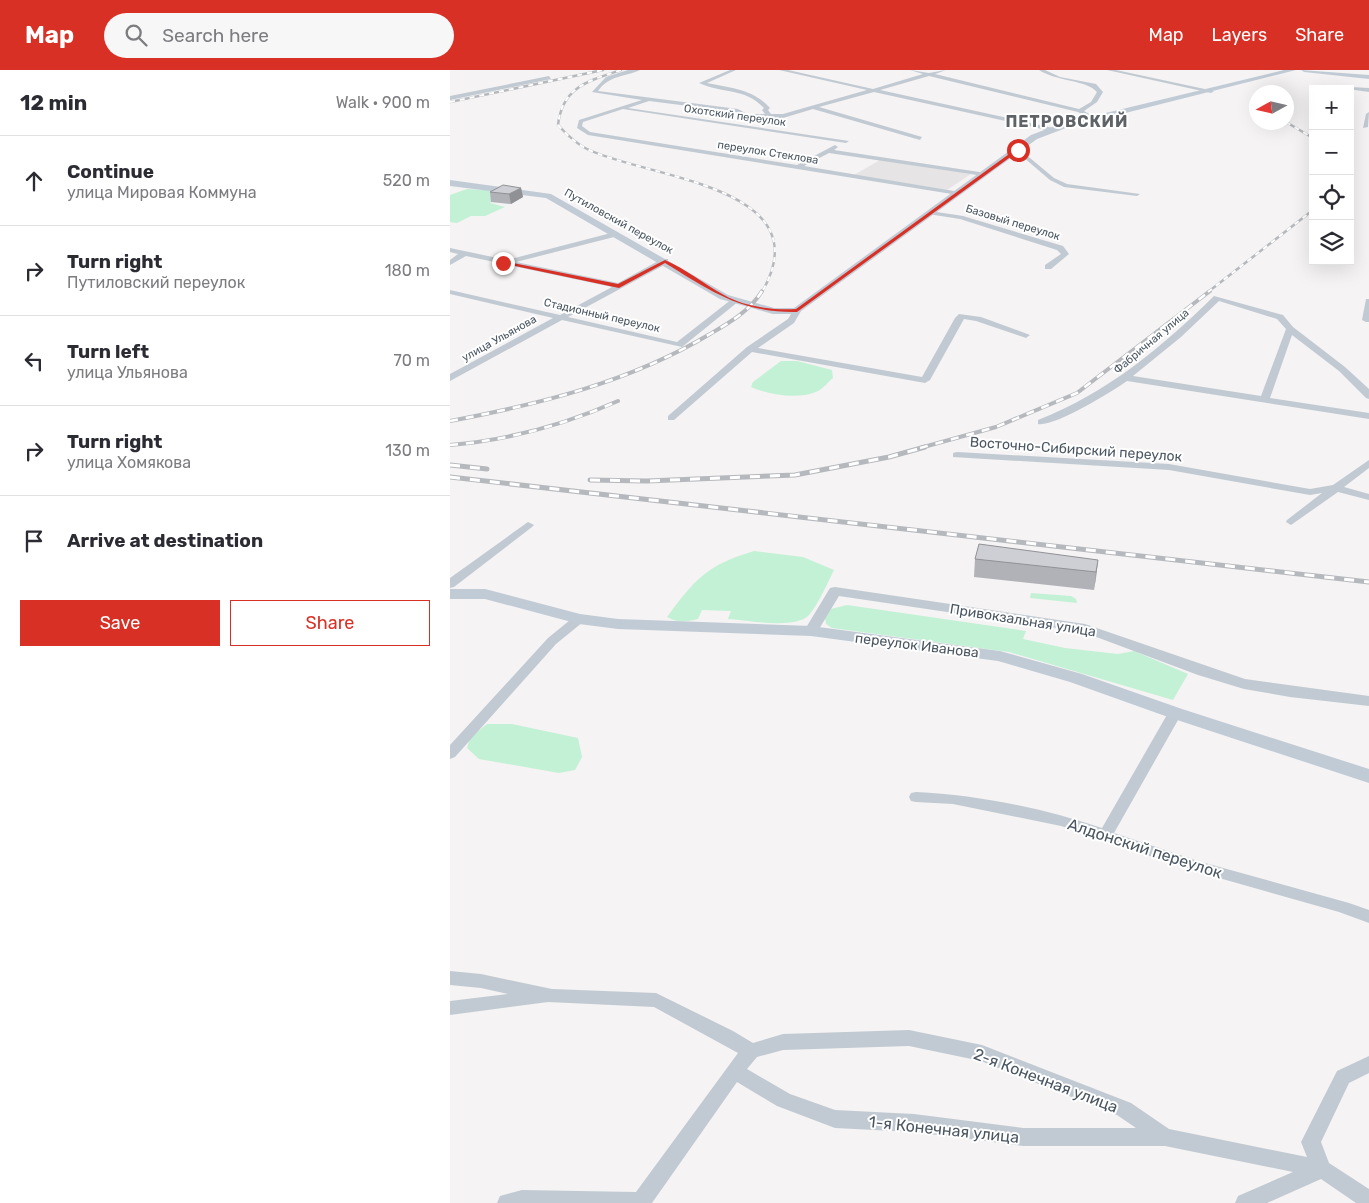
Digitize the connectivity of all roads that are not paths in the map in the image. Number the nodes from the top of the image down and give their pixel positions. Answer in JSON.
{"nodes":[{"id":1,"x":638,"y":70,"type":"edge"},
{"id":2,"x":734,"y":70,"type":"edge"},
{"id":3,"x":781,"y":70,"type":"edge"},
{"id":4,"x":912,"y":70,"type":"edge"},
{"id":5,"x":944,"y":70,"type":"edge"},
{"id":6,"x":1041,"y":70,"type":"edge"},
{"id":7,"x":1109,"y":70,"type":"edge"},
{"id":8,"x":1277,"y":70,"type":"edge"},
{"id":9,"x":1304,"y":70,"type":"edge"},
{"id":10,"x":1325,"y":70,"type":"edge"},
{"id":11,"x":1290,"y":71,"type":"edge"},
{"id":12,"x":930,"y":74,"type":"junction"},
{"id":13,"x":1369,"y":76,"type":"edge"},
{"id":14,"x":549,"y":78,"type":"dead end"},
{"id":15,"x":1206,"y":83,"type":"dead end"},
{"id":16,"x":1224,"y":87,"type":"junction"},
{"id":17,"x":1354,"y":89,"type":"edge"},
{"id":18,"x":1369,"y":90,"type":"edge"},
{"id":19,"x":876,"y":91,"type":"junction"},
{"id":20,"x":1211,"y":91,"type":"junction"},
{"id":21,"x":450,"y":98,"type":"edge"},
{"id":22,"x":647,"y":100,"type":"junction"},
{"id":23,"x":622,"y":108,"type":"junction"},
{"id":24,"x":815,"y":108,"type":"junction"},
{"id":25,"x":1080,"y":111,"type":"junction"},
{"id":26,"x":1369,"y":114,"type":"edge"},
{"id":27,"x":770,"y":117,"type":"junction"},
{"id":28,"x":1094,"y":119,"type":"junction"},
{"id":29,"x":1365,"y":127,"type":"dead end"},
{"id":30,"x":1051,"y":129,"type":"junction"},
{"id":31,"x":920,"y":138,"type":"dead end"},
{"id":32,"x":1018,"y":150,"type":"junction"},
{"id":33,"x":828,"y":151,"type":"junction"},
{"id":34,"x":800,"y":166,"type":"junction"},
{"id":35,"x":984,"y":174,"type":"junction"},
{"id":36,"x":450,"y":184,"type":"edge"},
{"id":37,"x":958,"y":193,"type":"junction"},
{"id":38,"x":1137,"y":194,"type":"dead end"},
{"id":39,"x":930,"y":213,"type":"junction"},
{"id":40,"x":616,"y":234,"type":"junction"},
{"id":41,"x":450,"y":250,"type":"edge"},
{"id":42,"x":465,"y":253,"type":"junction"},
{"id":43,"x":665,"y":261,"type":"junction"},
{"id":44,"x":450,"y":263,"type":"edge"},
{"id":45,"x":503,"y":263,"type":"junction"},
{"id":46,"x":1048,"y":266,"type":"dead end"},
{"id":47,"x":619,"y":286,"type":"junction"},
{"id":48,"x":450,"y":292,"type":"edge"},
{"id":49,"x":1369,"y":301,"type":"edge"},
{"id":50,"x":735,"y":302,"type":"junction"},
{"id":51,"x":797,"y":311,"type":"junction"},
{"id":52,"x":562,"y":317,"type":"junction"},
{"id":53,"x":1366,"y":320,"type":"dead end"},
{"id":54,"x":1290,"y":330,"type":"junction"},
{"id":55,"x":1026,"y":335,"type":"dead end"},
{"id":56,"x":750,"y":349,"type":"junction"},
{"id":57,"x":450,"y":378,"type":"edge"},
{"id":58,"x":1126,"y":378,"type":"junction"},
{"id":59,"x":1369,"y":396,"type":"edge"},
{"id":60,"x":1264,"y":400,"type":"junction"},
{"id":61,"x":1369,"y":416,"type":"edge"},
{"id":62,"x":671,"y":418,"type":"dead end"},
{"id":63,"x":1041,"y":422,"type":"dead end"},
{"id":64,"x":957,"y":455,"type":"dead end"},
{"id":65,"x":1369,"y":463,"type":"edge"},
{"id":66,"x":1335,"y":488,"type":"junction"},
{"id":67,"x":1369,"y":497,"type":"edge"},
{"id":68,"x":1291,"y":522,"type":"dead end"},
{"id":69,"x":528,"y":524,"type":"dead end"},
{"id":70,"x":450,"y":584,"type":"edge"},
{"id":71,"x":450,"y":594,"type":"edge"},
{"id":72,"x":579,"y":619,"type":"junction"},
{"id":73,"x":811,"y":631,"type":"junction"},
{"id":74,"x":1369,"y":701,"type":"edge"},
{"id":75,"x":1175,"y":713,"type":"junction"},
{"id":76,"x":450,"y":754,"type":"edge"},
{"id":77,"x":1369,"y":776,"type":"edge"},
{"id":78,"x":916,"y":797,"type":"dead end"},
{"id":79,"x":1106,"y":834,"type":"junction"},
{"id":80,"x":1369,"y":917,"type":"edge"},
{"id":81,"x":450,"y":978,"type":"edge"},
{"id":82,"x":552,"y":996,"type":"junction"},
{"id":83,"x":450,"y":1008,"type":"edge"},
{"id":84,"x":751,"y":1051,"type":"junction"},
{"id":85,"x":1369,"y":1064,"type":"edge"},
{"id":86,"x":734,"y":1071,"type":"junction"},
{"id":87,"x":1165,"y":1137,"type":"junction"},
{"id":88,"x":1322,"y":1169,"type":"junction"},
{"id":89,"x":1369,"y":1200,"type":"edge"},
{"id":90,"x":640,"y":1202,"type":"edge"},
{"id":91,"x":507,"y":1203,"type":"edge"},
{"id":92,"x":1246,"y":1203,"type":"edge"}],
"edges":[{"from":1,"to":22,"type":"street","name":"Охотский переулок"},
{"from":2,"to":27,"type":"street"},
{"from":3,"to":19,"type":"street"},
{"from":4,"to":12,"type":"street"},
{"from":5,"to":12,"type":"street","name":"Охотский переулок"},
{"from":6,"to":25,"type":"street"},
{"from":7,"to":20,"type":"street"},
{"from":8,"to":11,"type":"street"},
{"from":9,"to":13,"type":"main road"},
{"from":10,"to":13,"type":"main road"},
{"from":11,"to":16,"type":"main road"},
{"from":12,"to":19,"type":"street","name":"Охотский переулок"},
{"from":12,"to":25,"type":"street"},
{"from":14,"to":21,"type":"street"},
{"from":15,"to":16,"type":"street"},
{"from":16,"to":20,"type":"main road"},
{"from":17,"to":18,"type":"street"},
{"from":19,"to":24,"type":"street","name":"Охотский переулок"},
{"from":19,"to":30,"type":"street"},
{"from":20,"to":28,"type":"main road"},
{"from":22,"to":23,"type":"street"},
{"from":22,"to":27,"type":"street","name":"Охотский переулок"},
{"from":23,"to":33,"type":"street","name":"Охотский переулок"},
{"from":23,"to":34,"type":"street","name":"переулок Стеклова"},
{"from":24,"to":27,"type":"street","name":"Охотский переулок"},
{"from":24,"to":31,"type":"street"},
{"from":25,"to":28,"type":"street"},
{"from":26,"to":29,"type":"street"},
{"from":28,"to":30,"type":"main road"},
{"from":30,"to":32,"type":"main road"},
{"from":32,"to":35,"type":"main road"},
{"from":32,"to":38,"type":"street"},
{"from":33,"to":34,"type":"street"},
{"from":33,"to":35,"type":"street"},
{"from":34,"to":37,"type":"street","name":"переулок Стеклова"},
{"from":35,"to":37,"type":"main road"},
{"from":36,"to":40,"type":"main road","name":"Путиловский переулок"},
{"from":37,"to":39,"type":"main road"},
{"from":39,"to":46,"type":"street","name":"Базовый переулок"},
{"from":39,"to":51,"type":"main road"},
{"from":40,"to":43,"type":"main road","name":"Путиловский переулок"},
{"from":40,"to":45,"type":"street"},
{"from":41,"to":42,"type":"street"},
{"from":42,"to":44,"type":"street"},
{"from":42,"to":45,"type":"street"},
{"from":43,"to":47,"type":"street","name":"улица Ульянова"},
{"from":43,"to":50,"type":"main road","name":"Путиловский переулок"},
{"from":45,"to":47,"type":"street"},
{"from":47,"to":52,"type":"street","name":"улица Ульянова"},
{"from":48,"to":52,"type":"street","name":"Стадионный переулок"},
{"from":49,"to":53,"type":"street"},
{"from":50,"to":51,"type":"main road","name":"Путиловский переулок"},
{"from":50,"to":52,"type":"street","name":"Стадионный переулок"},
{"from":51,"to":56,"type":"street"},
{"from":52,"to":57,"type":"street","name":"улица Ульянова"},
{"from":54,"to":58,"type":"street","name":"Фабричная улица"},
{"from":54,"to":59,"type":"street"},
{"from":54,"to":60,"type":"street"},
{"from":55,"to":56,"type":"street"},
{"from":56,"to":62,"type":"street"},
{"from":58,"to":60,"type":"street"},
{"from":58,"to":63,"type":"street","name":"Фабричная улица"},
{"from":60,"to":61,"type":"street"},
{"from":64,"to":66,"type":"street","name":"Восточно-Сибирский переулок"},
{"from":65,"to":66,"type":"street"},
{"from":66,"to":67,"type":"street","name":"Восточно-Сибирский переулок"},
{"from":66,"to":68,"type":"street"},
{"from":69,"to":70,"type":"street"},
{"from":71,"to":72,"type":"main road","name":"переулок Иванова"},
{"from":72,"to":73,"type":"main road","name":"переулок Иванова"},
{"from":72,"to":76,"type":"street"},
{"from":73,"to":74,"type":"street","name":"Привокзальная улица"},
{"from":73,"to":75,"type":"main road","name":"переулок Иванова"},
{"from":75,"to":77,"type":"main road","name":"переулок Иванова"},
{"from":75,"to":79,"type":"street"},
{"from":78,"to":79,"type":"street","name":"Алдонский переулок"},
{"from":79,"to":80,"type":"street","name":"Алдонский переулок"},
{"from":81,"to":82,"type":"street"},
{"from":82,"to":83,"type":"street"},
{"from":82,"to":84,"type":"street"},
{"from":84,"to":86,"type":"street"},
{"from":84,"to":87,"type":"street","name":"2-я Конечная улица"},
{"from":85,"to":88,"type":"street"},
{"from":86,"to":87,"type":"street","name":"1-я Конечная улица"},
{"from":86,"to":90,"type":"street"},
{"from":87,"to":88,"type":"street","name":"2-я Конечная улица"},
{"from":88,"to":89,"type":"street","name":"2-я Конечная улица"},
{"from":88,"to":92,"type":"street"},
{"from":90,"to":91,"type":"street"}]}
